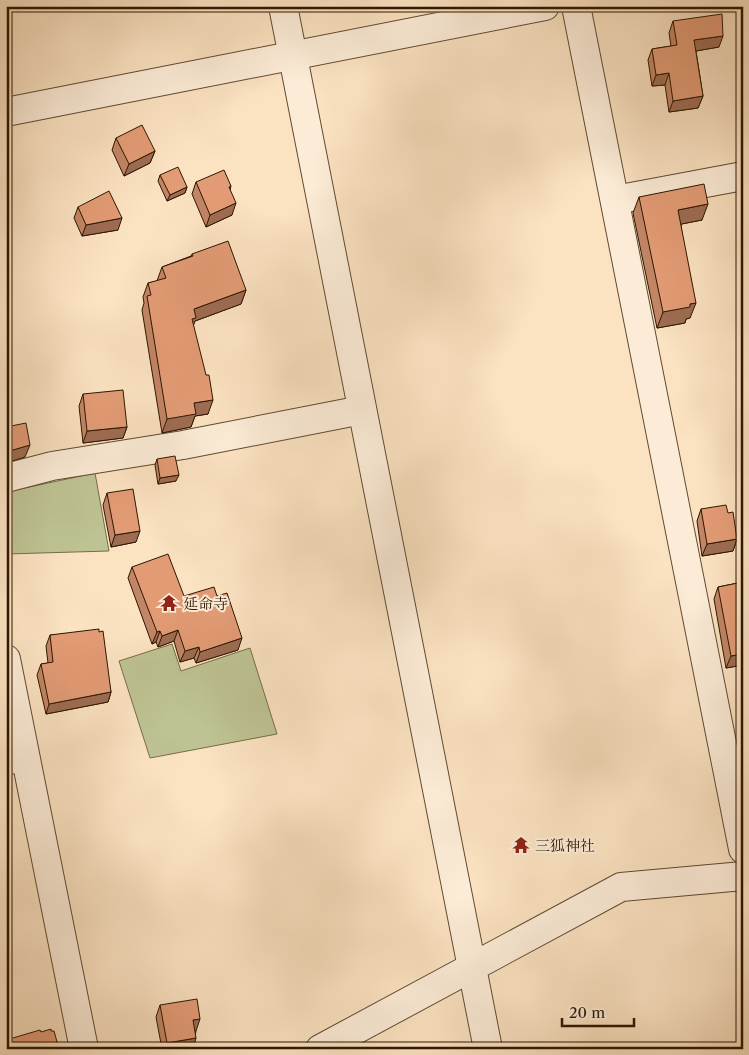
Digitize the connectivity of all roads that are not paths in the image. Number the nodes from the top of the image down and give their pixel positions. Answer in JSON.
{"nodes":[{"id":1,"x":283,"y":6,"type":"edge"},
{"id":2,"x":545,"y":6,"type":"edge"},
{"id":3,"x":576,"y":6,"type":"edge"},
{"id":4,"x":292,"y":55,"type":"junction"},
{"id":5,"x":6,"y":112,"type":"edge"},
{"id":6,"x":743,"y":176,"type":"edge"},
{"id":7,"x":615,"y":200,"type":"junction"},
{"id":8,"x":362,"y":410,"type":"junction"},
{"id":9,"x":6,"y":478,"type":"edge"},
{"id":10,"x":6,"y":659,"type":"edge"},
{"id":11,"x":16,"y":759,"type":"edge"},
{"id":12,"x":743,"y":849,"type":"edge"},
{"id":13,"x":743,"y":876,"type":"edge"},
{"id":14,"x":472,"y":966,"type":"junction"},
{"id":15,"x":84,"y":1049,"type":"edge"},
{"id":16,"x":320,"y":1049,"type":"edge"},
{"id":17,"x":488,"y":1049,"type":"edge"}],
"edges":[{"from":1,"to":4,"type":"street"},
{"from":2,"to":4,"type":"street"},
{"from":3,"to":7,"type":"street"},
{"from":4,"to":5,"type":"street"},
{"from":4,"to":8,"type":"street"},
{"from":6,"to":7,"type":"street"},
{"from":7,"to":12,"type":"street"},
{"from":8,"to":9,"type":"street"},
{"from":8,"to":14,"type":"street"},
{"from":10,"to":11,"type":"street"},
{"from":11,"to":15,"type":"street"},
{"from":13,"to":14,"type":"street"},
{"from":14,"to":16,"type":"street"},
{"from":14,"to":17,"type":"street"}]}
